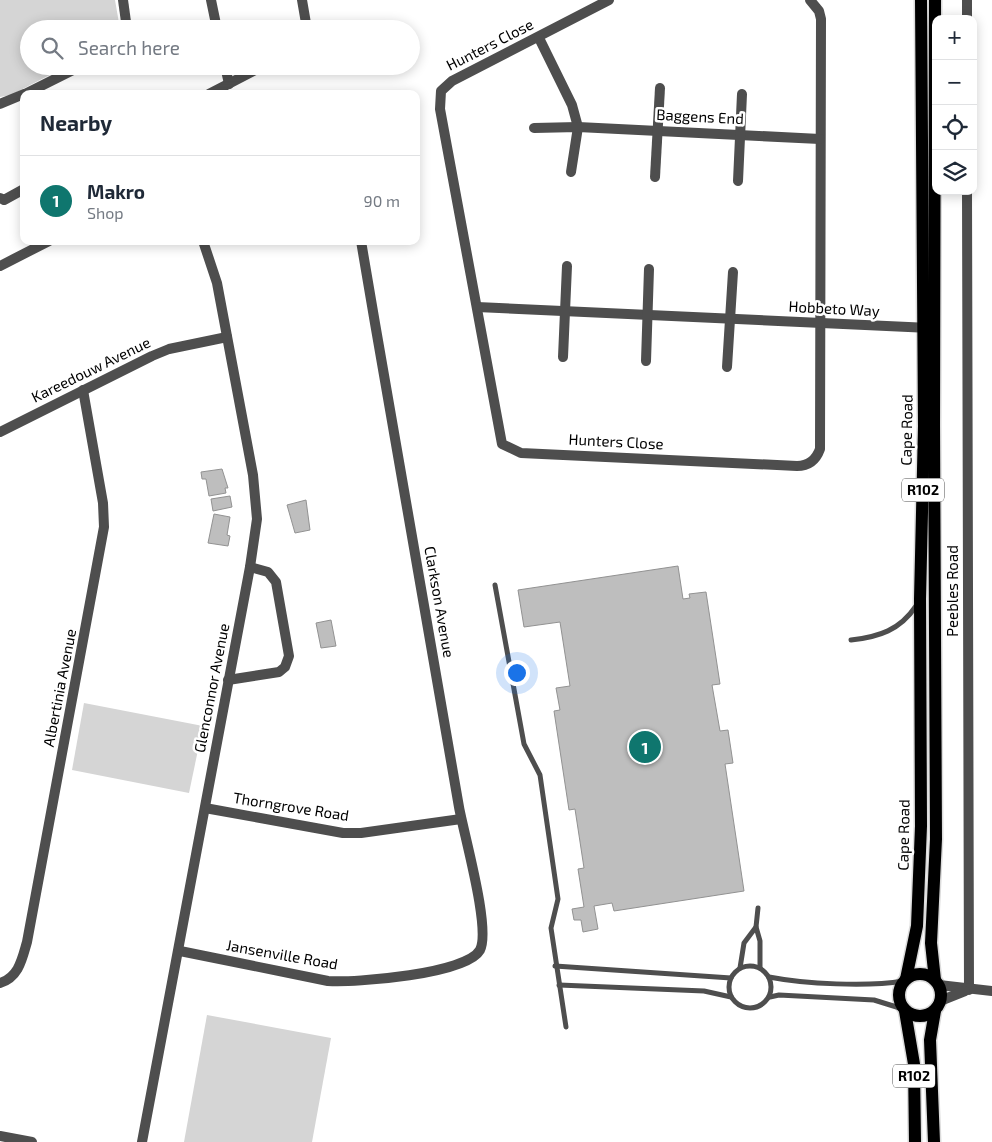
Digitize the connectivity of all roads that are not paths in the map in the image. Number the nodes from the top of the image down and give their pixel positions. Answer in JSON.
{"nodes":[{"id":1,"x":123,"y":0,"type":"edge"},
{"id":2,"x":211,"y":0,"type":"edge"},
{"id":3,"x":302,"y":0,"type":"edge"},
{"id":4,"x":609,"y":0,"type":"edge"},
{"id":5,"x":810,"y":0,"type":"edge"},
{"id":6,"x":921,"y":0,"type":"edge"},
{"id":7,"x":935,"y":0,"type":"edge"},
{"id":8,"x":967,"y":0,"type":"edge"},
{"id":9,"x":967,"y":15,"type":"edge"},
{"id":10,"x":126,"y":20,"type":"edge"},
{"id":11,"x":215,"y":20,"type":"edge"},
{"id":12,"x":305,"y":20,"type":"edge"},
{"id":13,"x":539,"y":38,"type":"junction"},
{"id":14,"x":63,"y":75,"type":"edge"},
{"id":15,"x":227,"y":75,"type":"edge"},
{"id":16,"x":246,"y":75,"type":"edge"},
{"id":17,"x":229,"y":84,"type":"junction"},
{"id":18,"x":660,"y":88,"type":"dead end"},
{"id":19,"x":32,"y":90,"type":"edge"},
{"id":20,"x":217,"y":90,"type":"edge"},
{"id":21,"x":742,"y":94,"type":"dead end"},
{"id":22,"x":20,"y":96,"type":"edge"},
{"id":23,"x":0,"y":104,"type":"edge"},
{"id":24,"x":578,"y":126,"type":"junction"},
{"id":25,"x":534,"y":128,"type":"dead end"},
{"id":26,"x":657,"y":130,"type":"junction"},
{"id":27,"x":742,"y":134,"type":"junction"},
{"id":28,"x":820,"y":139,"type":"junction"},
{"id":29,"x":572,"y":172,"type":"dead end"},
{"id":30,"x":655,"y":177,"type":"dead end"},
{"id":31,"x":738,"y":181,"type":"dead end"},
{"id":32,"x":20,"y":191,"type":"edge"},
{"id":33,"x":967,"y":195,"type":"edge"},
{"id":34,"x":0,"y":198,"type":"edge"},
{"id":35,"x":41,"y":245,"type":"edge"},
{"id":36,"x":204,"y":245,"type":"edge"},
{"id":37,"x":362,"y":245,"type":"edge"},
{"id":38,"x":0,"y":266,"type":"edge"},
{"id":39,"x":567,"y":266,"type":"dead end"},
{"id":40,"x":650,"y":269,"type":"dead end"},
{"id":41,"x":733,"y":272,"type":"dead end"},
{"id":42,"x":477,"y":307,"type":"junction"},
{"id":43,"x":564,"y":310,"type":"junction"},
{"id":44,"x":648,"y":314,"type":"junction"},
{"id":45,"x":730,"y":319,"type":"junction"},
{"id":46,"x":820,"y":323,"type":"junction"},
{"id":47,"x":930,"y":328,"type":"junction"},
{"id":48,"x":227,"y":337,"type":"junction"},
{"id":49,"x":562,"y":357,"type":"dead end"},
{"id":50,"x":646,"y":361,"type":"dead end"},
{"id":51,"x":727,"y":367,"type":"dead end"},
{"id":52,"x":83,"y":390,"type":"junction"},
{"id":53,"x":0,"y":432,"type":"edge"},
{"id":54,"x":250,"y":567,"type":"junction"},
{"id":55,"x":495,"y":585,"type":"dead end"},
{"id":56,"x":920,"y":599,"type":"junction"},
{"id":57,"x":852,"y":640,"type":"dead end"},
{"id":58,"x":228,"y":680,"type":"junction"},
{"id":59,"x":206,"y":808,"type":"junction"},
{"id":60,"x":461,"y":819,"type":"junction"},
{"id":61,"x":758,"y":908,"type":"dead end"},
{"id":62,"x":756,"y":927,"type":"junction"},
{"id":63,"x":180,"y":951,"type":"junction"},
{"id":64,"x":467,"y":962,"type":"joint"},
{"id":65,"x":555,"y":966,"type":"junction"},
{"id":66,"x":760,"y":967,"type":"junction"},
{"id":67,"x":740,"y":968,"type":"junction"},
{"id":68,"x":769,"y":977,"type":"junction"},
{"id":69,"x":731,"y":978,"type":"junction"},
{"id":70,"x":905,"y":980,"type":"junction"},
{"id":71,"x":937,"y":982,"type":"junction"},
{"id":72,"x":1,"y":983,"type":"edge"},
{"id":73,"x":558,"y":985,"type":"junction"},
{"id":74,"x":968,"y":990,"type":"junction"},
{"id":75,"x":992,"y":991,"type":"edge"},
{"id":76,"x":731,"y":997,"type":"junction"},
{"id":77,"x":770,"y":997,"type":"junction"},
{"id":78,"x":938,"y":1006,"type":"junction"},
{"id":79,"x":904,"y":1010,"type":"junction"},
{"id":80,"x":566,"y":1027,"type":"dead end"},
{"id":81,"x":0,"y":1136,"type":"edge"},
{"id":82,"x":32,"y":1142,"type":"edge"},
{"id":83,"x":142,"y":1142,"type":"edge"},
{"id":84,"x":915,"y":1142,"type":"edge"},
{"id":85,"x":934,"y":1142,"type":"edge"}],
"edges":[{"from":1,"to":10,"type":"street"},
{"from":2,"to":11,"type":"street"},
{"from":3,"to":12,"type":"street"},
{"from":4,"to":13,"type":"street","name":"Hunters Close"},
{"from":5,"to":28,"type":"street","name":"Hunters Close"},
{"from":6,"to":47,"type":"main road","name":"Cape Road","number":"R102"},
{"from":7,"to":47,"type":"main road","name":"Cape Road","number":"R102"},
{"from":8,"to":9,"type":"street"},
{"from":13,"to":24,"type":"street"},
{"from":13,"to":42,"type":"street","name":"Hunters Close"},
{"from":14,"to":19,"type":"street"},
{"from":15,"to":17,"type":"street"},
{"from":16,"to":17,"type":"street"},
{"from":17,"to":20,"type":"street"},
{"from":18,"to":26,"type":"street"},
{"from":21,"to":27,"type":"street"},
{"from":22,"to":23,"type":"street"},
{"from":24,"to":25,"type":"street","name":"Baggens End"},
{"from":24,"to":26,"type":"street","name":"Baggens End"},
{"from":24,"to":29,"type":"street"},
{"from":26,"to":27,"type":"street","name":"Baggens End"},
{"from":26,"to":30,"type":"street"},
{"from":27,"to":28,"type":"street","name":"Baggens End"},
{"from":27,"to":31,"type":"street"},
{"from":28,"to":46,"type":"street","name":"Hunters Close"},
{"from":32,"to":34,"type":"street"},
{"from":33,"to":74,"type":"street","name":"Peebles Road"},
{"from":35,"to":38,"type":"street"},
{"from":36,"to":48,"type":"street","name":"Glenconnor Avenue"},
{"from":37,"to":60,"type":"street","name":"Clarkson Avenue"},
{"from":39,"to":43,"type":"street"},
{"from":40,"to":44,"type":"street"},
{"from":41,"to":45,"type":"street"},
{"from":42,"to":43,"type":"street","name":"Hobbeto Way"},
{"from":42,"to":46,"type":"street","name":"Hunters Close"},
{"from":43,"to":44,"type":"street","name":"Hobbeto Way"},
{"from":43,"to":49,"type":"street"},
{"from":44,"to":45,"type":"street","name":"Hobbeto Way"},
{"from":44,"to":50,"type":"street"},
{"from":45,"to":46,"type":"street","name":"Hobbeto Way"},
{"from":45,"to":51,"type":"street"},
{"from":46,"to":47,"type":"street","name":"Hobbeto Way"},
{"from":47,"to":56,"type":"main road","name":"Cape Road","number":"R102"},
{"from":47,"to":71,"type":"main road","name":"Cape Road","number":"R102"},
{"from":48,"to":52,"type":"street","name":"Kareedouw Avenue"},
{"from":48,"to":54,"type":"street","name":"Glenconnor Avenue"},
{"from":52,"to":53,"type":"street","name":"Kareedouw Avenue"},
{"from":52,"to":72,"type":"street","name":"Albertinia Avenue"},
{"from":54,"to":58,"type":"street","name":"Glenconnor Avenue"},
{"from":54,"to":58,"type":"street"},
{"from":55,"to":65,"type":"lane"},
{"from":56,"to":57,"type":"lane"},
{"from":56,"to":70,"type":"main road","name":"Cape Road","number":"R102"},
{"from":58,"to":59,"type":"street","name":"Glenconnor Avenue"},
{"from":59,"to":60,"type":"street","name":"Thorngrove Road"},
{"from":59,"to":63,"type":"street","name":"Glenconnor Avenue"},
{"from":60,"to":64,"type":"street","name":"Clarkson Avenue"},
{"from":61,"to":62,"type":"lane"},
{"from":62,"to":66,"type":"lane"},
{"from":62,"to":67,"type":"lane"},
{"from":63,"to":64,"type":"street","name":"Jansenville Road"},
{"from":63,"to":83,"type":"street","name":"Glenconnor Avenue"},
{"from":65,"to":69,"type":"lane"},
{"from":65,"to":73,"type":"lane"},
{"from":66,"to":67,"type":"lane"},
{"from":66,"to":68,"type":"lane"},
{"from":67,"to":69,"type":"lane"},
{"from":68,"to":70,"type":"lane"},
{"from":68,"to":77,"type":"lane"},
{"from":69,"to":76,"type":"lane"},
{"from":70,"to":71,"type":"main road"},
{"from":70,"to":79,"type":"main road","name":"Cape Road"},
{"from":71,"to":74,"type":"street"},
{"from":71,"to":78,"type":"main road","name":"Cape Road"},
{"from":73,"to":76,"type":"lane"},
{"from":73,"to":80,"type":"lane"},
{"from":74,"to":75,"type":"street"},
{"from":74,"to":78,"type":"street"},
{"from":76,"to":77,"type":"lane"},
{"from":77,"to":79,"type":"lane"},
{"from":78,"to":79,"type":"main road"},
{"from":78,"to":85,"type":"main road","name":"Cape Road","number":"R102"},
{"from":79,"to":84,"type":"main road","name":"Cape Road","number":"R102"},
{"from":81,"to":82,"type":"street"}]}
